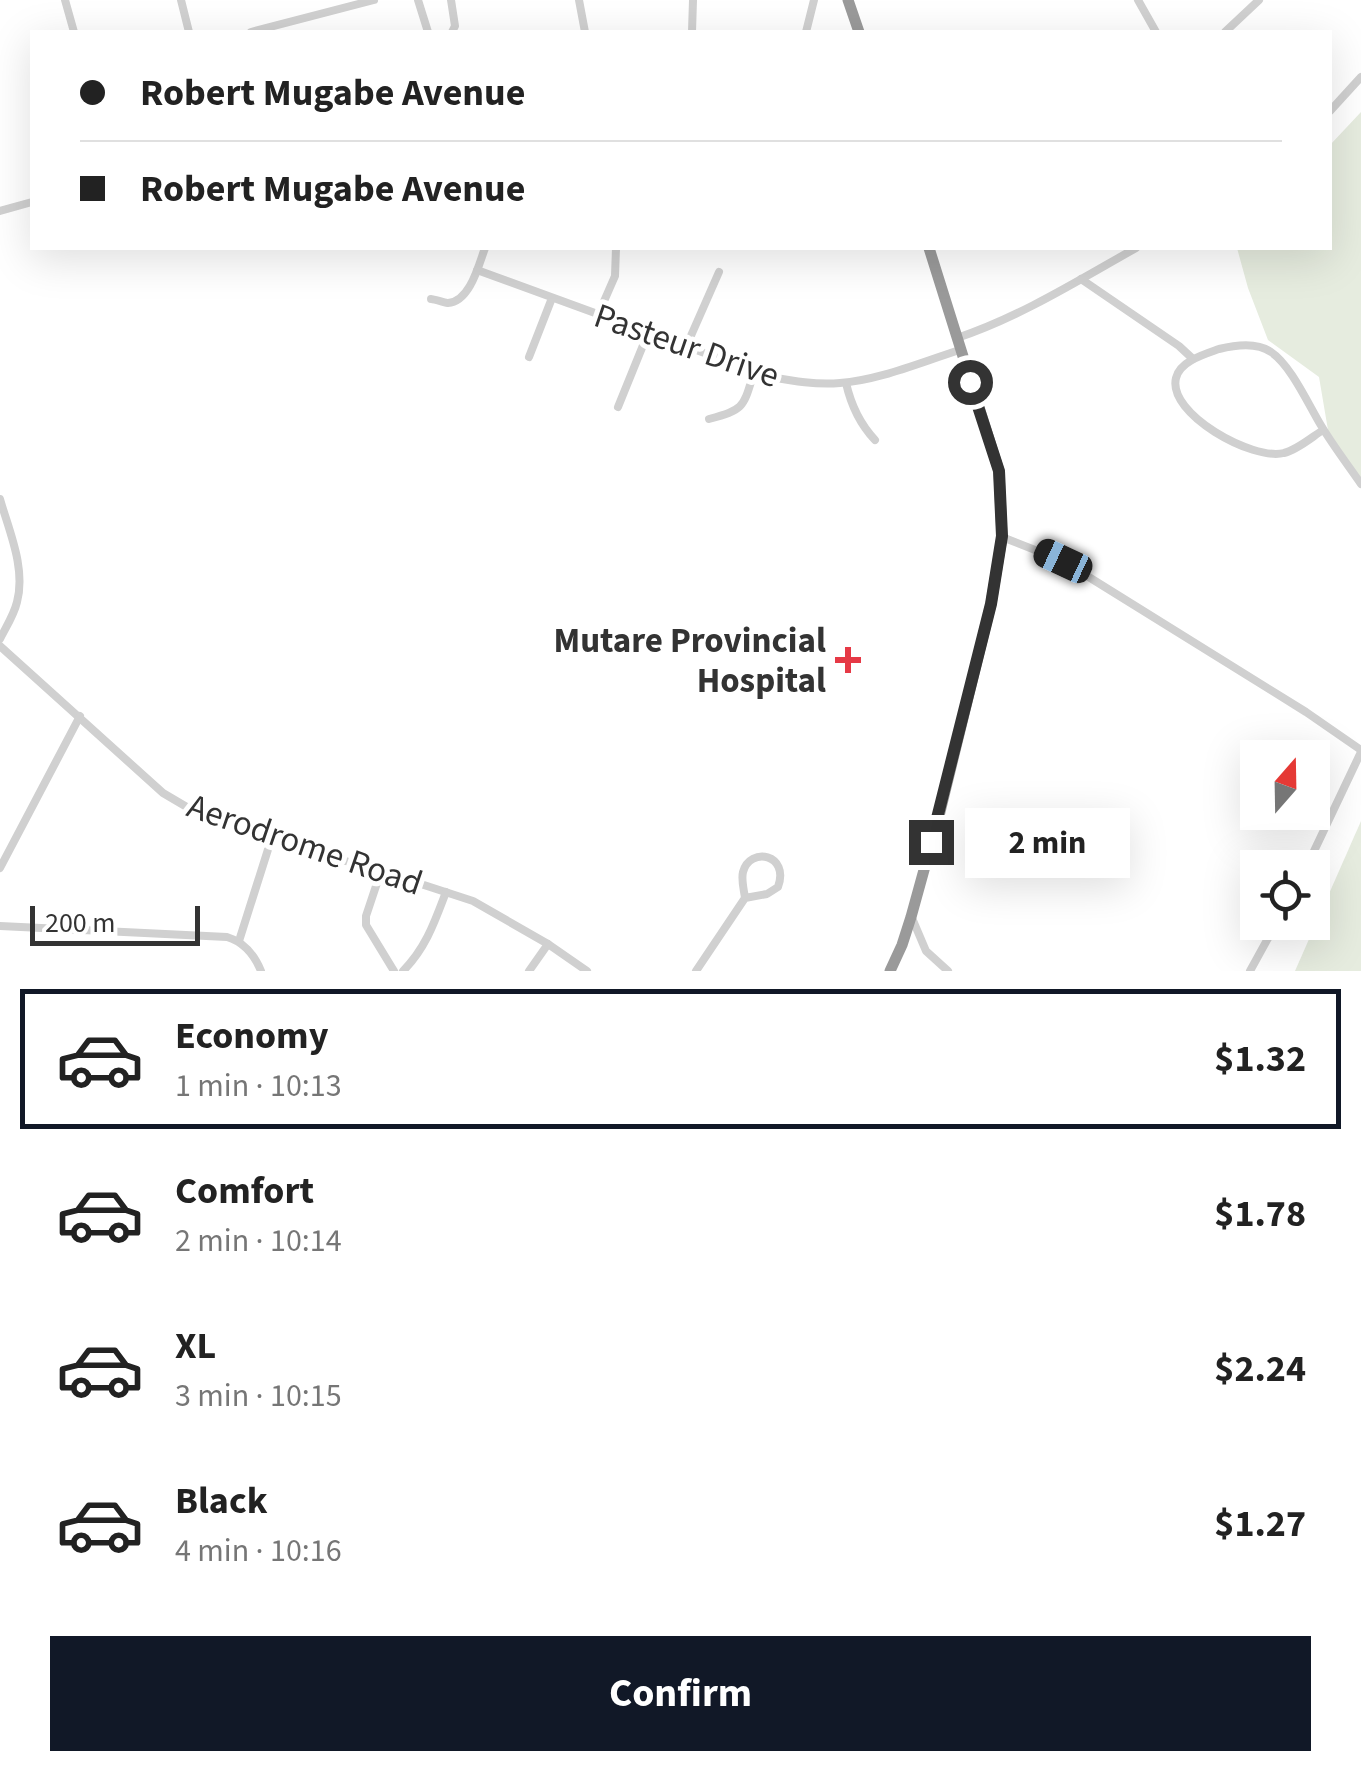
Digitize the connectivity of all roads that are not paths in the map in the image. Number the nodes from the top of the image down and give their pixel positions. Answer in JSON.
{"nodes":[{"id":1,"x":65,"y":0,"type":"edge"},
{"id":2,"x":181,"y":0,"type":"edge"},
{"id":3,"x":374,"y":0,"type":"edge"},
{"id":4,"x":418,"y":0,"type":"edge"},
{"id":5,"x":451,"y":0,"type":"edge"},
{"id":6,"x":579,"y":0,"type":"edge"},
{"id":7,"x":692,"y":0,"type":"edge"},
{"id":8,"x":814,"y":0,"type":"edge"},
{"id":9,"x":848,"y":0,"type":"edge"},
{"id":10,"x":1138,"y":0,"type":"edge"},
{"id":11,"x":1259,"y":0,"type":"edge"},
{"id":12,"x":73,"y":30,"type":"edge"},
{"id":13,"x":188,"y":30,"type":"edge"},
{"id":14,"x":259,"y":30,"type":"edge"},
{"id":15,"x":427,"y":30,"type":"edge"},
{"id":16,"x":453,"y":30,"type":"edge"},
{"id":17,"x":585,"y":30,"type":"edge"},
{"id":18,"x":692,"y":30,"type":"edge"},
{"id":19,"x":806,"y":30,"type":"edge"},
{"id":20,"x":858,"y":30,"type":"edge"},
{"id":21,"x":1155,"y":30,"type":"edge"},
{"id":22,"x":1227,"y":30,"type":"edge"},
{"id":23,"x":1361,"y":78,"type":"edge"},
{"id":24,"x":1332,"y":109,"type":"edge"},
{"id":25,"x":30,"y":203,"type":"edge"},
{"id":26,"x":0,"y":211,"type":"edge"},
{"id":27,"x":484,"y":250,"type":"edge"},
{"id":28,"x":616,"y":250,"type":"edge"},
{"id":29,"x":930,"y":250,"type":"edge"},
{"id":30,"x":1132,"y":250,"type":"edge"},
{"id":31,"x":476,"y":270,"type":"junction"},
{"id":32,"x":719,"y":272,"type":"dead end"},
{"id":33,"x":1081,"y":279,"type":"junction"},
{"id":34,"x":552,"y":298,"type":"junction"},
{"id":35,"x":432,"y":299,"type":"dead end"},
{"id":36,"x":598,"y":315,"type":"junction"},
{"id":37,"x":648,"y":333,"type":"junction"},
{"id":38,"x":959,"y":344,"type":"junction"},
{"id":39,"x":686,"y":348,"type":"junction"},
{"id":40,"x":530,"y":357,"type":"dead end"},
{"id":41,"x":1193,"y":359,"type":"junction"},
{"id":42,"x":754,"y":372,"type":"junction"},
{"id":43,"x":846,"y":383,"type":"junction"},
{"id":44,"x":618,"y":407,"type":"dead end"},
{"id":45,"x":708,"y":419,"type":"dead end"},
{"id":46,"x":1324,"y":430,"type":"junction"},
{"id":47,"x":875,"y":440,"type":"dead end"},
{"id":48,"x":1361,"y":484,"type":"edge"},
{"id":49,"x":0,"y":499,"type":"edge"},
{"id":50,"x":1002,"y":536,"type":"junction"},
{"id":51,"x":0,"y":642,"type":"edge"},
{"id":52,"x":80,"y":716,"type":"junction"},
{"id":53,"x":1361,"y":751,"type":"edge"},
{"id":54,"x":271,"y":840,"type":"junction"},
{"id":55,"x":1314,"y":850,"type":"edge"},
{"id":56,"x":1,"y":863,"type":"edge"},
{"id":57,"x":381,"y":871,"type":"junction"},
{"id":58,"x":446,"y":892,"type":"junction"},
{"id":59,"x":746,"y":898,"type":"junction"},
{"id":60,"x":911,"y":917,"type":"junction"},
{"id":61,"x":0,"y":926,"type":"edge"},
{"id":62,"x":1267,"y":940,"type":"edge"},
{"id":63,"x":239,"y":941,"type":"junction"},
{"id":64,"x":548,"y":944,"type":"junction"},
{"id":65,"x":902,"y":945,"type":"junction"},
{"id":66,"x":926,"y":950,"type":"junction"},
{"id":67,"x":261,"y":971,"type":"edge"},
{"id":68,"x":394,"y":971,"type":"edge"},
{"id":69,"x":404,"y":971,"type":"edge"},
{"id":70,"x":529,"y":971,"type":"edge"},
{"id":71,"x":587,"y":971,"type":"edge"},
{"id":72,"x":696,"y":971,"type":"edge"},
{"id":73,"x":890,"y":971,"type":"edge"},
{"id":74,"x":948,"y":971,"type":"edge"},
{"id":75,"x":1250,"y":971,"type":"edge"}],
"edges":[{"from":1,"to":12,"type":"street"},
{"from":2,"to":13,"type":"street"},
{"from":3,"to":14,"type":"street"},
{"from":4,"to":15,"type":"street"},
{"from":5,"to":16,"type":"street"},
{"from":6,"to":17,"type":"street"},
{"from":7,"to":18,"type":"street"},
{"from":8,"to":19,"type":"street"},
{"from":9,"to":20,"type":"highway"},
{"from":10,"to":21,"type":"street"},
{"from":11,"to":22,"type":"street"},
{"from":23,"to":24,"type":"street"},
{"from":25,"to":26,"type":"street"},
{"from":27,"to":31,"type":"street"},
{"from":28,"to":36,"type":"street"},
{"from":29,"to":38,"type":"highway"},
{"from":30,"to":33,"type":"street","name":"Pasteur Drive"},
{"from":31,"to":34,"type":"street","name":"Pasteur Drive"},
{"from":31,"to":35,"type":"street"},
{"from":32,"to":39,"type":"street"},
{"from":33,"to":38,"type":"street","name":"Pasteur Drive"},
{"from":33,"to":41,"type":"street"},
{"from":34,"to":36,"type":"street","name":"Pasteur Drive"},
{"from":34,"to":40,"type":"street"},
{"from":36,"to":37,"type":"street","name":"Pasteur Drive"},
{"from":37,"to":39,"type":"street","name":"Pasteur Drive"},
{"from":37,"to":44,"type":"street"},
{"from":38,"to":43,"type":"street","name":"Pasteur Drive"},
{"from":38,"to":50,"type":"highway"},
{"from":39,"to":42,"type":"street","name":"Pasteur Drive"},
{"from":41,"to":46,"type":"street"},
{"from":41,"to":46,"type":"street"},
{"from":42,"to":43,"type":"street","name":"Pasteur Drive"},
{"from":42,"to":45,"type":"street"},
{"from":43,"to":47,"type":"street"},
{"from":46,"to":48,"type":"street"},
{"from":49,"to":51,"type":"street"},
{"from":50,"to":53,"type":"street"},
{"from":50,"to":60,"type":"highway"},
{"from":51,"to":52,"type":"street","name":"Aerodrome Road"},
{"from":52,"to":54,"type":"street","name":"Aerodrome Road"},
{"from":52,"to":56,"type":"street"},
{"from":53,"to":55,"type":"street"},
{"from":54,"to":57,"type":"street","name":"Aerodrome Road"},
{"from":54,"to":63,"type":"street"},
{"from":57,"to":58,"type":"street","name":"Aerodrome Road"},
{"from":57,"to":68,"type":"street"},
{"from":58,"to":64,"type":"street","name":"Aerodrome Road"},
{"from":58,"to":69,"type":"street"},
{"from":59,"to":59,"type":"street"},
{"from":59,"to":72,"type":"street"},
{"from":60,"to":65,"type":"highway"},
{"from":60,"to":66,"type":"street"},
{"from":61,"to":63,"type":"street"},
{"from":62,"to":75,"type":"street"},
{"from":63,"to":67,"type":"street"},
{"from":64,"to":70,"type":"street"},
{"from":64,"to":71,"type":"street","name":"Aerodrome Road"},
{"from":65,"to":66,"type":"street"},
{"from":65,"to":73,"type":"highway"},
{"from":66,"to":74,"type":"street"}]}
